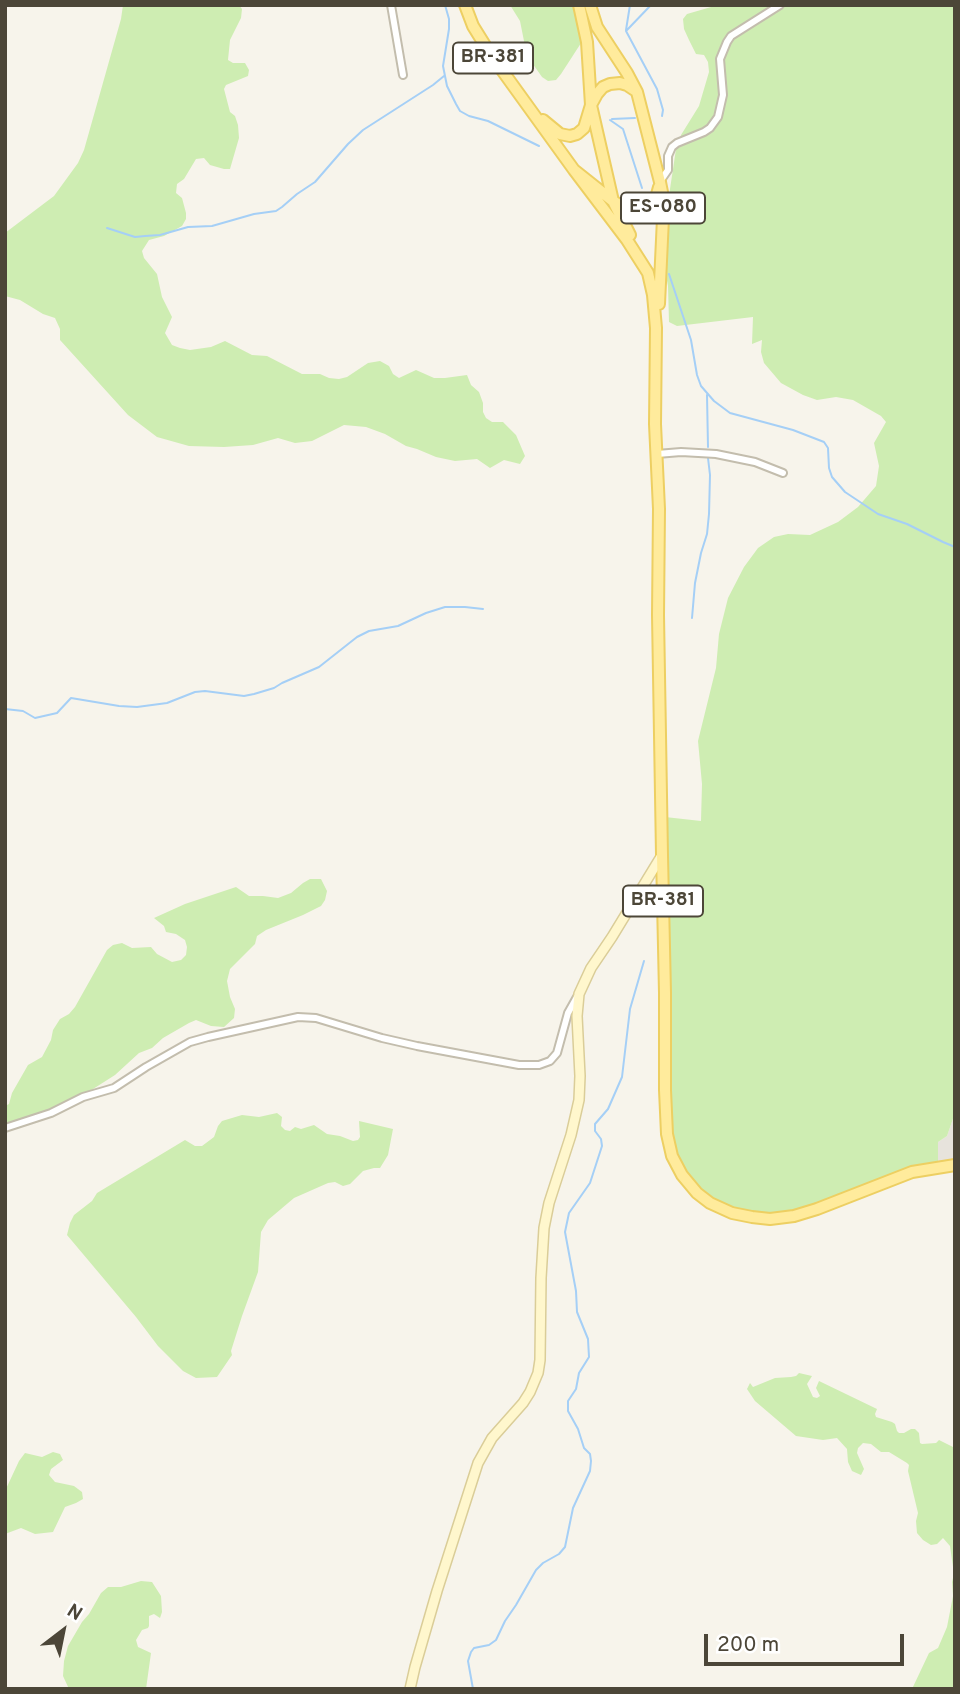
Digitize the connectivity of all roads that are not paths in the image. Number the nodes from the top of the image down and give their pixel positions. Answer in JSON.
{"nodes":[{"id":1,"x":391,"y":5,"type":"edge"},
{"id":2,"x":465,"y":5,"type":"edge"},
{"id":3,"x":579,"y":5,"type":"edge"},
{"id":4,"x":590,"y":5,"type":"edge"},
{"id":5,"x":780,"y":5,"type":"edge"},
{"id":6,"x":403,"y":75,"type":"dead end"},
{"id":7,"x":637,"y":92,"type":"junction"},
{"id":8,"x":591,"y":105,"type":"junction"},
{"id":9,"x":528,"y":106,"type":"junction"},
{"id":10,"x":574,"y":170,"type":"junction"},
{"id":11,"x":660,"y":182,"type":"junction"},
{"id":12,"x":613,"y":201,"type":"junction"},
{"id":13,"x":648,"y":273,"type":"junction"},
{"id":14,"x":656,"y":328,"type":"junction"},
{"id":15,"x":657,"y":454,"type":"junction"},
{"id":16,"x":783,"y":473,"type":"dead end"},
{"id":17,"x":662,"y":855,"type":"junction"},
{"id":18,"x":579,"y":994,"type":"junction"},
{"id":19,"x":5,"y":1128,"type":"edge"},
{"id":20,"x":955,"y":1164,"type":"edge"},
{"id":21,"x":410,"y":1689,"type":"edge"}],
"edges":[{"from":1,"to":6,"type":"street"},
{"from":2,"to":9,"type":"main road","number":"BR-381"},
{"from":3,"to":8,"type":"main road","number":"ES-080"},
{"from":4,"to":7,"type":"main road","number":"ES-080"},
{"from":5,"to":11,"type":"street"},
{"from":7,"to":8,"type":"main road","number":"BR-381"},
{"from":7,"to":11,"type":"main road","number":"ES-080"},
{"from":8,"to":9,"type":"main road","number":"BR-381"},
{"from":8,"to":12,"type":"main road","number":"ES-080"},
{"from":9,"to":10,"type":"main road","number":"BR-381"},
{"from":10,"to":12,"type":"main road","number":"BR-381"},
{"from":10,"to":13,"type":"main road"},
{"from":11,"to":12,"type":"main road"},
{"from":11,"to":14,"type":"main road","number":"ES-080"},
{"from":12,"to":13,"type":"main road","number":"ES-080"},
{"from":13,"to":14,"type":"main road","number":"BR-381"},
{"from":14,"to":15,"type":"main road","number":"BR-381"},
{"from":15,"to":16,"type":"street"},
{"from":15,"to":17,"type":"main road","number":"BR-381"},
{"from":17,"to":18,"type":"street"},
{"from":17,"to":20,"type":"main road","number":"BR-381"},
{"from":18,"to":19,"type":"street"},
{"from":18,"to":21,"type":"street"}]}
